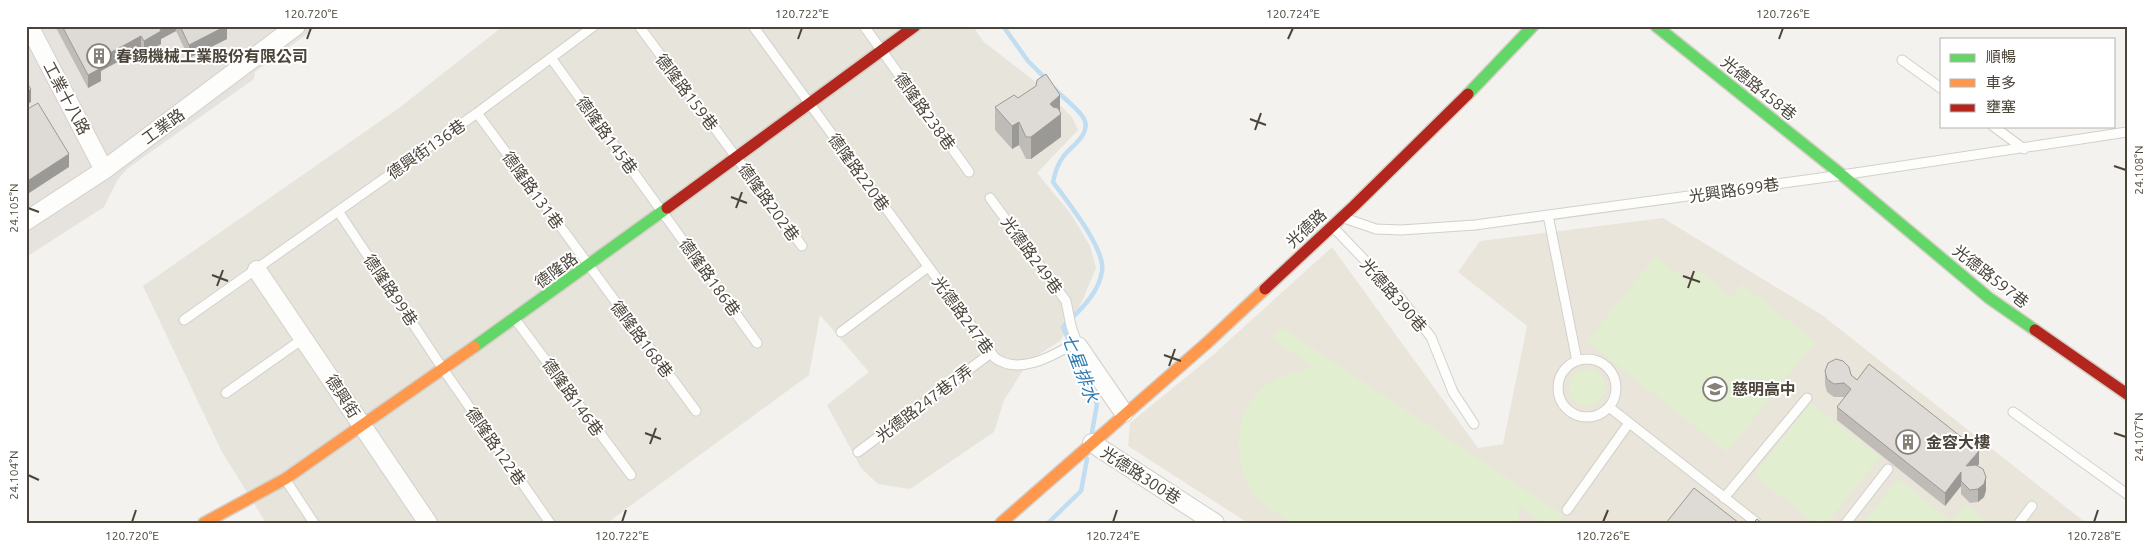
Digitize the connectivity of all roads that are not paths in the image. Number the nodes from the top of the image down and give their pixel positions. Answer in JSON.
{"nodes":[{"id":1,"x":30,"y":26,"type":"edge"},
{"id":2,"x":296,"y":26,"type":"edge"},
{"id":3,"x":594,"y":26,"type":"edge"},
{"id":4,"x":639,"y":26,"type":"edge"},
{"id":5,"x":753,"y":26,"type":"edge"},
{"id":6,"x":864,"y":26,"type":"edge"},
{"id":7,"x":915,"y":26,"type":"edge"},
{"id":8,"x":1533,"y":26,"type":"edge"},
{"id":9,"x":1656,"y":26,"type":"edge"},
{"id":10,"x":881,"y":50,"type":"junction"},
{"id":11,"x":551,"y":58,"type":"junction"},
{"id":12,"x":1902,"y":60,"type":"dead end"},
{"id":13,"x":1940,"y":88,"type":"edge"},
{"id":14,"x":809,"y":103,"type":"junction"},
{"id":15,"x":477,"y":113,"type":"junction"},
{"id":16,"x":1996,"y":128,"type":"edge"},
{"id":17,"x":2127,"y":132,"type":"edge"},
{"id":18,"x":2024,"y":149,"type":"junction"},
{"id":19,"x":736,"y":157,"type":"junction"},
{"id":20,"x":104,"y":170,"type":"junction"},
{"id":21,"x":970,"y":172,"type":"dead end"},
{"id":22,"x":1842,"y":175,"type":"junction"},
{"id":23,"x":990,"y":198,"type":"dead end"},
{"id":24,"x":338,"y":211,"type":"junction"},
{"id":25,"x":663,"y":212,"type":"junction"},
{"id":26,"x":1548,"y":215,"type":"junction"},
{"id":27,"x":1341,"y":217,"type":"junction"},
{"id":28,"x":26,"y":221,"type":"edge"},
{"id":29,"x":1332,"y":226,"type":"junction"},
{"id":30,"x":909,"y":241,"type":"joint"},
{"id":31,"x":802,"y":246,"type":"dead end"},
{"id":32,"x":589,"y":266,"type":"junction"},
{"id":33,"x":928,"y":267,"type":"junction"},
{"id":34,"x":257,"y":270,"type":"junction"},
{"id":35,"x":515,"y":319,"type":"junction"},
{"id":36,"x":184,"y":320,"type":"dead end"},
{"id":37,"x":841,"y":332,"type":"dead end"},
{"id":38,"x":304,"y":338,"type":"junction"},
{"id":39,"x":757,"y":343,"type":"dead end"},
{"id":40,"x":1068,"y":348,"type":"junction"},
{"id":41,"x":991,"y":353,"type":"junction"},
{"id":42,"x":1577,"y":361,"type":"junction"},
{"id":43,"x":443,"y":369,"type":"junction"},
{"id":44,"x":226,"y":393,"type":"dead end"},
{"id":45,"x":2127,"y":394,"type":"edge"},
{"id":46,"x":1807,"y":398,"type":"dead end"},
{"id":47,"x":1609,"y":407,"type":"junction"},
{"id":48,"x":696,"y":411,"type":"dead end"},
{"id":49,"x":2013,"y":412,"type":"dead end"},
{"id":50,"x":1124,"y":413,"type":"junction"},
{"id":51,"x":1628,"y":423,"type":"junction"},
{"id":52,"x":1474,"y":424,"type":"dead end"},
{"id":53,"x":362,"y":426,"type":"junction"},
{"id":54,"x":1092,"y":443,"type":"junction"},
{"id":55,"x":858,"y":452,"type":"dead end"},
{"id":56,"x":1888,"y":470,"type":"dead end"},
{"id":57,"x":631,"y":475,"type":"dead end"},
{"id":58,"x":284,"y":479,"type":"junction"},
{"id":59,"x":2127,"y":494,"type":"edge"},
{"id":60,"x":1724,"y":498,"type":"junction"},
{"id":61,"x":2032,"y":506,"type":"dead end"},
{"id":62,"x":1567,"y":510,"type":"dead end"},
{"id":63,"x":204,"y":523,"type":"edge"},
{"id":64,"x":314,"y":523,"type":"edge"},
{"id":65,"x":428,"y":523,"type":"edge"},
{"id":66,"x":550,"y":523,"type":"edge"},
{"id":67,"x":1001,"y":523,"type":"edge"},
{"id":68,"x":1215,"y":523,"type":"edge"},
{"id":69,"x":1757,"y":523,"type":"edge"},
{"id":70,"x":1846,"y":523,"type":"edge"},
{"id":71,"x":2019,"y":523,"type":"edge"}],
"edges":[{"from":1,"to":20,"type":"street","name":"工業十八路"},
{"from":2,"to":20,"type":"street","name":"工業路"},
{"from":3,"to":11,"type":"lane","name":"德興街136巷"},
{"from":4,"to":19,"type":"lane","name":"德隆路159巷"},
{"from":5,"to":14,"type":"lane","name":"德隆路220巷"},
{"from":6,"to":10,"type":"lane","name":"德隆路238巷"},
{"from":7,"to":10,"type":"street","name":"德隆路"},
{"from":8,"to":27,"type":"street","name":"光德路"},
{"from":9,"to":22,"type":"street","name":"光德路458巷"},
{"from":10,"to":14,"type":"street","name":"德隆路"},
{"from":10,"to":21,"type":"lane","name":"德隆路238巷"},
{"from":11,"to":15,"type":"lane","name":"德興街136巷"},
{"from":11,"to":25,"type":"lane","name":"德隆路145巷"},
{"from":12,"to":13,"type":"lane"},
{"from":14,"to":19,"type":"street","name":"德隆路"},
{"from":14,"to":30,"type":"lane","name":"德隆路220巷"},
{"from":15,"to":24,"type":"lane","name":"德興街136巷"},
{"from":15,"to":32,"type":"lane","name":"德隆路131巷"},
{"from":16,"to":18,"type":"lane"},
{"from":17,"to":18,"type":"lane","name":"光興路699巷"},
{"from":18,"to":22,"type":"lane","name":"光興路699巷"},
{"from":19,"to":25,"type":"street","name":"德隆路"},
{"from":19,"to":31,"type":"lane","name":"德隆路202巷"},
{"from":20,"to":28,"type":"street","name":"工業路"},
{"from":22,"to":26,"type":"lane","name":"光興路699巷"},
{"from":22,"to":45,"type":"street","name":"光德路597巷"},
{"from":23,"to":40,"type":"lane","name":"光德路249巷"},
{"from":24,"to":34,"type":"lane","name":"德興街136巷"},
{"from":24,"to":43,"type":"lane","name":"德隆路99巷"},
{"from":25,"to":32,"type":"street","name":"德隆路"},
{"from":25,"to":39,"type":"lane","name":"德隆路186巷"},
{"from":26,"to":27,"type":"lane","name":"光興路699巷"},
{"from":26,"to":42,"type":"lane"},
{"from":27,"to":29,"type":"street","name":"光德路"},
{"from":29,"to":50,"type":"street","name":"光德路"},
{"from":29,"to":52,"type":"lane","name":"光德路390巷"},
{"from":30,"to":33,"type":"lane","name":"光德路247巷"},
{"from":32,"to":35,"type":"street","name":"德隆路"},
{"from":32,"to":48,"type":"lane","name":"德隆路168巷"},
{"from":33,"to":37,"type":"lane"},
{"from":33,"to":41,"type":"lane","name":"光德路247巷"},
{"from":34,"to":36,"type":"lane","name":"德興街136巷"},
{"from":34,"to":38,"type":"street","name":"德興街"},
{"from":35,"to":43,"type":"street","name":"德隆路"},
{"from":35,"to":57,"type":"lane","name":"德隆路146巷"},
{"from":38,"to":44,"type":"lane"},
{"from":38,"to":53,"type":"street","name":"德興街"},
{"from":40,"to":41,"type":"lane","name":"光德路247巷"},
{"from":40,"to":50,"type":"street"},
{"from":41,"to":55,"type":"lane","name":"光德路247巷7弄"},
{"from":42,"to":47,"type":"lane"},
{"from":42,"to":47,"type":"lane"},
{"from":43,"to":53,"type":"street","name":"德隆路"},
{"from":43,"to":66,"type":"lane","name":"德隆路122巷"},
{"from":46,"to":60,"type":"lane"},
{"from":47,"to":51,"type":"lane"},
{"from":49,"to":59,"type":"lane"},
{"from":50,"to":54,"type":"street","name":"光德路"},
{"from":51,"to":60,"type":"lane"},
{"from":51,"to":62,"type":"lane"},
{"from":53,"to":58,"type":"street","name":"德隆路"},
{"from":53,"to":65,"type":"street","name":"德興街"},
{"from":54,"to":67,"type":"street","name":"光德路"},
{"from":54,"to":68,"type":"street","name":"光德路300巷"},
{"from":56,"to":70,"type":"lane"},
{"from":58,"to":63,"type":"street","name":"德隆路"},
{"from":58,"to":64,"type":"lane"},
{"from":60,"to":69,"type":"lane"},
{"from":61,"to":71,"type":"lane"}]}
